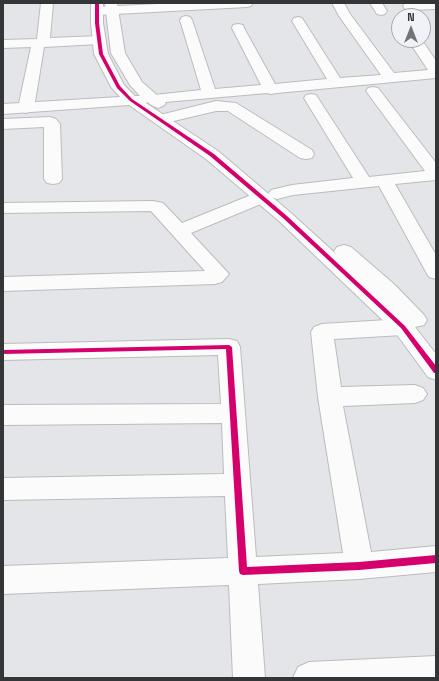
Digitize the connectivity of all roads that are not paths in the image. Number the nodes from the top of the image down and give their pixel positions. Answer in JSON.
{"nodes":[{"id":1,"x":48,"y":3,"type":"edge"},
{"id":2,"x":242,"y":3,"type":"edge"},
{"id":3,"x":338,"y":3,"type":"edge"},
{"id":4,"x":184,"y":5,"type":"edge"},
{"id":5,"x":436,"y":5,"type":"edge"},
{"id":6,"x":104,"y":7,"type":"edge"},
{"id":7,"x":411,"y":8,"type":"edge"},
{"id":8,"x":186,"y":20,"type":"dead end"},
{"id":9,"x":298,"y":21,"type":"dead end"},
{"id":10,"x":238,"y":28,"type":"dead end"},
{"id":11,"x":99,"y":40,"type":"junction"},
{"id":12,"x":41,"y":43,"type":"junction"},
{"id":13,"x":3,"y":44,"type":"edge"},
{"id":14,"x":420,"y":48,"type":"edge"},
{"id":15,"x":436,"y":73,"type":"edge"},
{"id":16,"x":390,"y":78,"type":"junction"},
{"id":17,"x":336,"y":83,"type":"junction"},
{"id":18,"x":271,"y":90,"type":"junction"},
{"id":19,"x":373,"y":91,"type":"dead end"},
{"id":20,"x":210,"y":95,"type":"junction"},
{"id":21,"x":311,"y":98,"type":"dead end"},
{"id":22,"x":154,"y":99,"type":"junction"},
{"id":23,"x":131,"y":100,"type":"junction"},
{"id":24,"x":26,"y":108,"type":"junction"},
{"id":25,"x":3,"y":109,"type":"edge"},
{"id":26,"x":169,"y":118,"type":"junction"},
{"id":27,"x":3,"y":124,"type":"edge"},
{"id":28,"x":306,"y":154,"type":"dead end"},
{"id":29,"x":436,"y":174,"type":"edge"},
{"id":30,"x":53,"y":179,"type":"dead end"},
{"id":31,"x":384,"y":180,"type":"junction"},
{"id":32,"x":364,"y":183,"type":"junction"},
{"id":33,"x":269,"y":195,"type":"junction"},
{"id":34,"x":3,"y":208,"type":"edge"},
{"id":35,"x":179,"y":231,"type":"junction"},
{"id":36,"x":436,"y":272,"type":"edge"},
{"id":37,"x":3,"y":284,"type":"edge"},
{"id":38,"x":403,"y":327,"type":"junction"},
{"id":39,"x":436,"y":345,"type":"edge"},
{"id":40,"x":3,"y":352,"type":"edge"},
{"id":41,"x":436,"y":371,"type":"edge"},
{"id":42,"x":415,"y":394,"type":"dead end"},
{"id":43,"x":330,"y":396,"type":"junction"},
{"id":44,"x":233,"y":413,"type":"junction"},
{"id":45,"x":3,"y":415,"type":"edge"},
{"id":46,"x":238,"y":485,"type":"junction"},
{"id":47,"x":3,"y":489,"type":"edge"},
{"id":48,"x":436,"y":559,"type":"edge"},
{"id":49,"x":359,"y":566,"type":"junction"},
{"id":50,"x":243,"y":571,"type":"junction"},
{"id":51,"x":3,"y":580,"type":"edge"},
{"id":52,"x":436,"y":672,"type":"edge"},
{"id":53,"x":249,"y":678,"type":"edge"},
{"id":54,"x":309,"y":678,"type":"edge"}],
"edges":[{"from":1,"to":12,"type":"street"},
{"from":2,"to":4,"type":"street"},
{"from":3,"to":16,"type":"street"},
{"from":4,"to":6,"type":"street"},
{"from":5,"to":7,"type":"street"},
{"from":6,"to":11,"type":"street"},
{"from":6,"to":22,"type":"street"},
{"from":8,"to":20,"type":"street"},
{"from":9,"to":17,"type":"street"},
{"from":10,"to":18,"type":"street"},
{"from":11,"to":12,"type":"street"},
{"from":11,"to":23,"type":"street"},
{"from":12,"to":13,"type":"street"},
{"from":12,"to":24,"type":"street"},
{"from":14,"to":15,"type":"street"},
{"from":15,"to":16,"type":"street"},
{"from":16,"to":17,"type":"street"},
{"from":17,"to":18,"type":"street"},
{"from":18,"to":20,"type":"street"},
{"from":19,"to":29,"type":"street"},
{"from":20,"to":22,"type":"street"},
{"from":21,"to":32,"type":"street"},
{"from":22,"to":23,"type":"street"},
{"from":22,"to":26,"type":"street"},
{"from":23,"to":24,"type":"street"},
{"from":23,"to":26,"type":"street"},
{"from":24,"to":25,"type":"street"},
{"from":26,"to":28,"type":"street"},
{"from":26,"to":33,"type":"street"},
{"from":27,"to":30,"type":"street"},
{"from":29,"to":31,"type":"street"},
{"from":31,"to":32,"type":"street"},
{"from":31,"to":36,"type":"street"},
{"from":32,"to":33,"type":"street"},
{"from":33,"to":35,"type":"street"},
{"from":33,"to":38,"type":"street"},
{"from":33,"to":39,"type":"street"},
{"from":34,"to":35,"type":"street"},
{"from":35,"to":37,"type":"street"},
{"from":38,"to":41,"type":"street"},
{"from":38,"to":43,"type":"street"},
{"from":40,"to":44,"type":"street"},
{"from":42,"to":43,"type":"street"},
{"from":43,"to":49,"type":"street"},
{"from":44,"to":45,"type":"street"},
{"from":44,"to":46,"type":"street"},
{"from":46,"to":47,"type":"street"},
{"from":46,"to":50,"type":"street"},
{"from":48,"to":49,"type":"street"},
{"from":49,"to":50,"type":"street"},
{"from":50,"to":51,"type":"street"},
{"from":50,"to":53,"type":"street"},
{"from":52,"to":54,"type":"street"}]}
